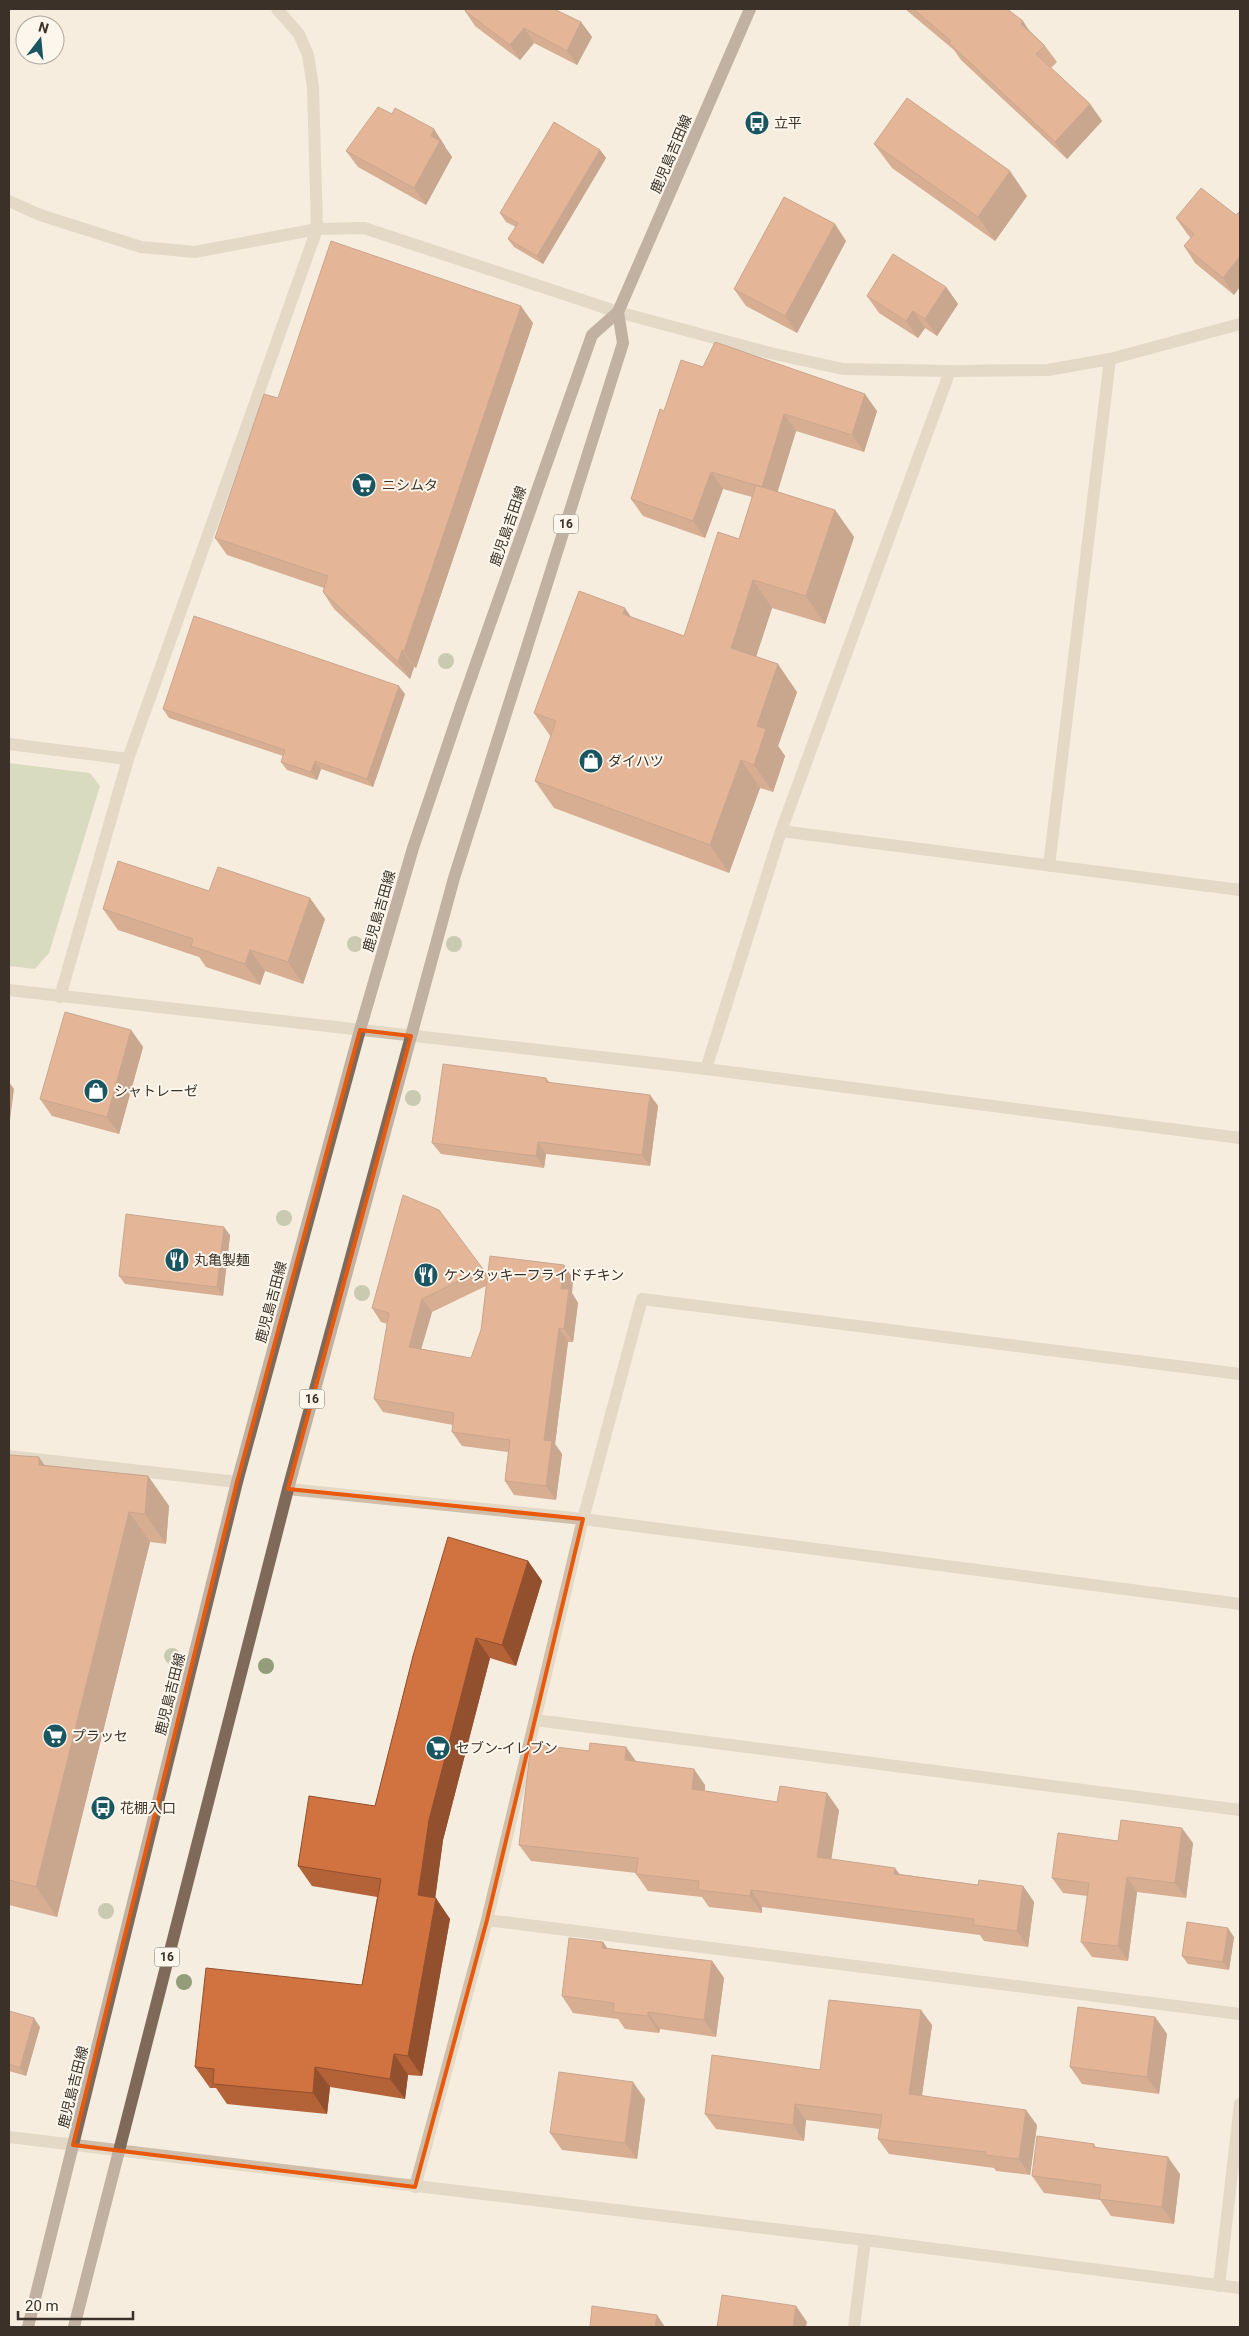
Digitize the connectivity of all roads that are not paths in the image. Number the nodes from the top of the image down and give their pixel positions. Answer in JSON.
{"nodes":[{"id":1,"x":277,"y":9,"type":"edge"},
{"id":2,"x":750,"y":9,"type":"edge"},
{"id":3,"x":9,"y":201,"type":"edge"},
{"id":4,"x":317,"y":229,"type":"junction"},
{"id":5,"x":618,"y":312,"type":"junction"},
{"id":6,"x":1240,"y":324,"type":"edge"},
{"id":7,"x":1110,"y":359,"type":"junction"},
{"id":8,"x":950,"y":371,"type":"junction"},
{"id":9,"x":9,"y":744,"type":"edge"},
{"id":10,"x":128,"y":759,"type":"junction"},
{"id":11,"x":781,"y":831,"type":"junction"},
{"id":12,"x":1049,"y":866,"type":"junction"},
{"id":13,"x":1240,"y":890,"type":"edge"},
{"id":14,"x":9,"y":990,"type":"edge"},
{"id":15,"x":60,"y":997,"type":"junction"},
{"id":16,"x":360,"y":1030,"type":"junction"},
{"id":17,"x":411,"y":1036,"type":"junction"},
{"id":18,"x":706,"y":1069,"type":"junction"},
{"id":19,"x":1240,"y":1138,"type":"edge"},
{"id":20,"x":1240,"y":1374,"type":"edge"},
{"id":21,"x":9,"y":1456,"type":"edge"},
{"id":22,"x":237,"y":1482,"type":"junction"},
{"id":23,"x":288,"y":1489,"type":"junction"},
{"id":24,"x":584,"y":1519,"type":"junction"},
{"id":25,"x":1240,"y":1604,"type":"edge"},
{"id":26,"x":535,"y":1720,"type":"junction"},
{"id":27,"x":1240,"y":1810,"type":"edge"},
{"id":28,"x":487,"y":1920,"type":"junction"},
{"id":29,"x":1240,"y":2014,"type":"edge"},
{"id":30,"x":1240,"y":2104,"type":"edge"},
{"id":31,"x":9,"y":2137,"type":"edge"},
{"id":32,"x":73,"y":2145,"type":"junction"},
{"id":33,"x":117,"y":2151,"type":"junction"},
{"id":34,"x":415,"y":2187,"type":"junction"},
{"id":35,"x":865,"y":2240,"type":"junction"},
{"id":36,"x":1219,"y":2286,"type":"junction"},
{"id":37,"x":1240,"y":2288,"type":"edge"},
{"id":38,"x":28,"y":2327,"type":"edge"},
{"id":39,"x":74,"y":2327,"type":"edge"},
{"id":40,"x":854,"y":2327,"type":"edge"}],
"edges":[{"from":1,"to":4,"type":"street"},
{"from":2,"to":5,"type":"main road","name":"鹿児島吉田線"},
{"from":3,"to":4,"type":"street"},
{"from":4,"to":5,"type":"street"},
{"from":4,"to":10,"type":"street"},
{"from":5,"to":8,"type":"street"},
{"from":5,"to":16,"type":"main road","name":"鹿児島吉田線"},
{"from":5,"to":17,"type":"main road","number":"16"},
{"from":6,"to":7,"type":"street"},
{"from":7,"to":8,"type":"street"},
{"from":7,"to":12,"type":"street"},
{"from":8,"to":11,"type":"street"},
{"from":9,"to":10,"type":"street"},
{"from":10,"to":15,"type":"street"},
{"from":11,"to":12,"type":"street"},
{"from":11,"to":18,"type":"street"},
{"from":12,"to":13,"type":"street"},
{"from":14,"to":15,"type":"street"},
{"from":15,"to":16,"type":"street"},
{"from":16,"to":17,"type":"street"},
{"from":16,"to":22,"type":"main road","name":"鹿児島吉田線"},
{"from":17,"to":18,"type":"street"},
{"from":17,"to":23,"type":"main road","number":"16"},
{"from":18,"to":19,"type":"street"},
{"from":20,"to":24,"type":"street"},
{"from":21,"to":22,"type":"street"},
{"from":22,"to":32,"type":"main road","name":"鹿児島吉田線"},
{"from":23,"to":24,"type":"street"},
{"from":23,"to":33,"type":"main road","number":"16"},
{"from":24,"to":25,"type":"street"},
{"from":24,"to":26,"type":"street"},
{"from":26,"to":27,"type":"street"},
{"from":26,"to":28,"type":"street"},
{"from":28,"to":29,"type":"street"},
{"from":28,"to":34,"type":"street"},
{"from":30,"to":36,"type":"street"},
{"from":31,"to":32,"type":"street"},
{"from":32,"to":33,"type":"street"},
{"from":32,"to":38,"type":"main road","name":"鹿児島吉田線"},
{"from":33,"to":34,"type":"street"},
{"from":33,"to":39,"type":"main road","number":"16"},
{"from":34,"to":35,"type":"street"},
{"from":35,"to":36,"type":"street"},
{"from":35,"to":40,"type":"street"},
{"from":36,"to":37,"type":"street"}]}
